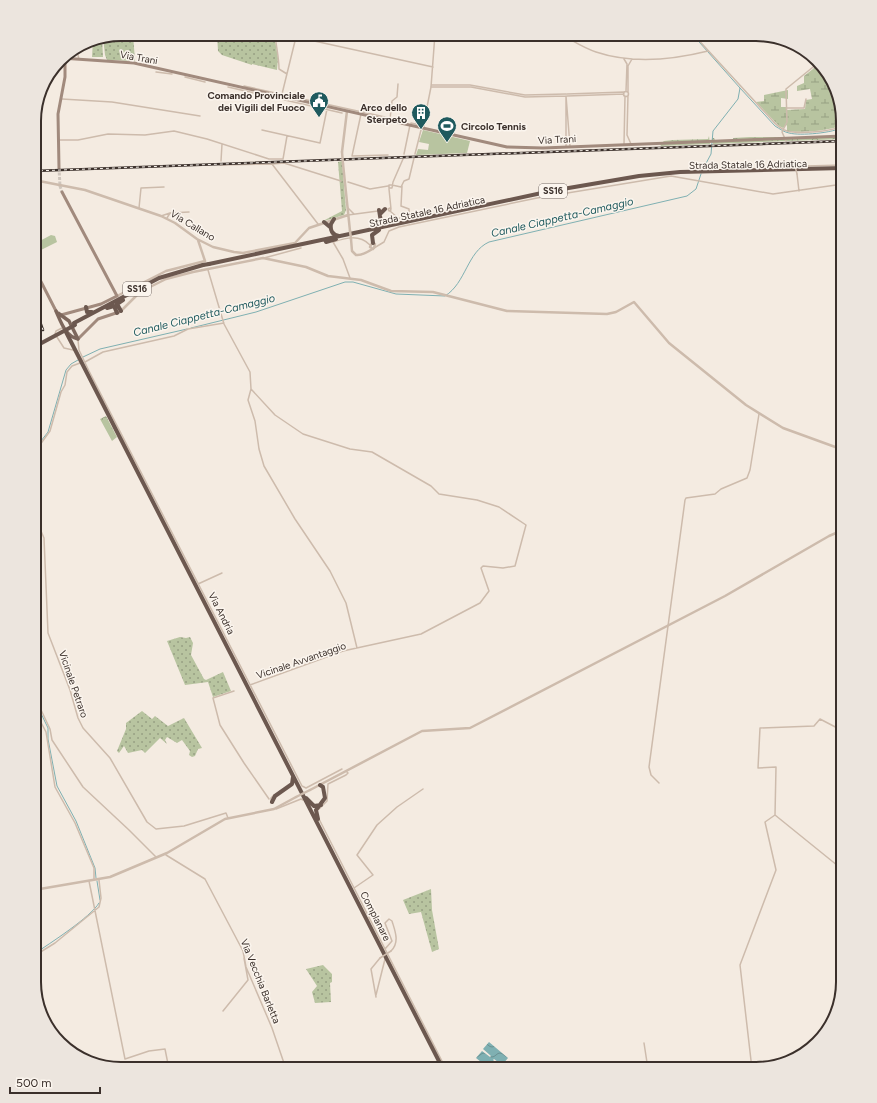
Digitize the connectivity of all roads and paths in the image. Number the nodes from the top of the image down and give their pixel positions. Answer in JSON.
{"nodes":[{"id":1,"x":276,"y":41,"type":"edge"},
{"id":2,"x":295,"y":41,"type":"edge"},
{"id":3,"x":314,"y":41,"type":"edge"},
{"id":4,"x":435,"y":41,"type":"edge"},
{"id":5,"x":574,"y":41,"type":"edge"},
{"id":6,"x":700,"y":41,"type":"edge"},
{"id":7,"x":709,"y":51,"type":"junction"},
{"id":8,"x":76,"y":54,"type":"edge"},
{"id":9,"x":75,"y":55,"type":"edge"},
{"id":10,"x":622,"y":58,"type":"junction"},
{"id":11,"x":72,"y":59,"type":"joint"},
{"id":12,"x":79,"y":59,"type":"junction"},
{"id":13,"x":632,"y":59,"type":"junction"},
{"id":14,"x":66,"y":63,"type":"edge"},
{"id":15,"x":815,"y":66,"type":"edge"},
{"id":16,"x":433,"y":67,"type":"junction"},
{"id":17,"x":156,"y":72,"type":"dead end"},
{"id":18,"x":165,"y":72,"type":"junction"},
{"id":19,"x":172,"y":74,"type":"dead end"},
{"id":20,"x":287,"y":74,"type":"junction"},
{"id":21,"x":185,"y":77,"type":"dead end"},
{"id":22,"x":190,"y":77,"type":"junction"},
{"id":23,"x":200,"y":80,"type":"junction"},
{"id":24,"x":205,"y":82,"type":"dead end"},
{"id":25,"x":398,"y":84,"type":"dead end"},
{"id":26,"x":244,"y":86,"type":"dead end"},
{"id":27,"x":431,"y":86,"type":"junction"},
{"id":28,"x":228,"y":87,"type":"dead end"},
{"id":29,"x":236,"y":88,"type":"junction"},
{"id":30,"x":256,"y":91,"type":"junction"},
{"id":31,"x":626,"y":93,"type":"junction"},
{"id":32,"x":282,"y":94,"type":"junction"},
{"id":33,"x":567,"y":95,"type":"junction"},
{"id":34,"x":806,"y":98,"type":"dead end"},
{"id":35,"x":62,"y":99,"type":"junction"},
{"id":36,"x":308,"y":101,"type":"junction"},
{"id":37,"x":304,"y":103,"type":"junction"},
{"id":38,"x":326,"y":108,"type":"junction"},
{"id":39,"x":786,"y":108,"type":"junction"},
{"id":40,"x":340,"y":110,"type":"junction"},
{"id":41,"x":359,"y":113,"type":"junction"},
{"id":42,"x":346,"y":115,"type":"junction"},
{"id":43,"x":200,"y":116,"type":"dead end"},
{"id":44,"x":394,"y":119,"type":"dead end"},
{"id":45,"x":390,"y":120,"type":"junction"},
{"id":46,"x":410,"y":126,"type":"junction"},
{"id":47,"x":422,"y":128,"type":"junction"},
{"id":48,"x":836,"y":128,"type":"edge"},
{"id":49,"x":262,"y":130,"type":"dead end"},
{"id":50,"x":783,"y":130,"type":"junction"},
{"id":51,"x":287,"y":136,"type":"junction"},
{"id":52,"x":836,"y":136,"type":"edge"},
{"id":53,"x":58,"y":140,"type":"junction"},
{"id":54,"x":785,"y":140,"type":"junction"},
{"id":55,"x":222,"y":144,"type":"junction"},
{"id":56,"x":632,"y":144,"type":"junction"},
{"id":57,"x":624,"y":145,"type":"junction"},
{"id":58,"x":566,"y":147,"type":"junction"},
{"id":59,"x":571,"y":147,"type":"junction"},
{"id":60,"x":404,"y":154,"type":"dead end"},
{"id":61,"x":415,"y":154,"type":"dead end"},
{"id":62,"x":388,"y":155,"type":"dead end"},
{"id":63,"x":414,"y":158,"type":"dead end"},
{"id":64,"x":403,"y":159,"type":"dead end"},
{"id":65,"x":221,"y":161,"type":"dead end"},
{"id":66,"x":272,"y":164,"type":"junction"},
{"id":67,"x":220,"y":165,"type":"dead end"},
{"id":68,"x":836,"y":167,"type":"edge"},
{"id":69,"x":836,"y":167,"type":"edge"},
{"id":70,"x":59,"y":168,"type":"tunnel mouth"},
{"id":71,"x":41,"y":181,"type":"edge"},
{"id":72,"x":342,"y":181,"type":"dead end"},
{"id":73,"x":348,"y":182,"type":"dead end"},
{"id":74,"x":836,"y":185,"type":"edge"},
{"id":75,"x":391,"y":186,"type":"junction"},
{"id":76,"x":402,"y":186,"type":"junction"},
{"id":77,"x":164,"y":187,"type":"dead end"},
{"id":78,"x":799,"y":190,"type":"junction"},
{"id":79,"x":62,"y":192,"type":"tunnel mouth"},
{"id":80,"x":524,"y":195,"type":"dead end"},
{"id":81,"x":348,"y":207,"type":"junction"},
{"id":82,"x":139,"y":208,"type":"junction"},
{"id":83,"x":388,"y":209,"type":"junction"},
{"id":84,"x":374,"y":211,"type":"joint"},
{"id":85,"x":189,"y":212,"type":"dead end"},
{"id":86,"x":170,"y":213,"type":"junction"},
{"id":87,"x":380,"y":214,"type":"junction"},
{"id":88,"x":348,"y":215,"type":"junction"},
{"id":89,"x":353,"y":215,"type":"junction"},
{"id":90,"x":161,"y":216,"type":"junction"},
{"id":91,"x":343,"y":217,"type":"junction"},
{"id":92,"x":167,"y":218,"type":"junction"},
{"id":93,"x":334,"y":219,"type":"joint"},
{"id":94,"x":409,"y":219,"type":"junction"},
{"id":95,"x":381,"y":222,"type":"junction"},
{"id":96,"x":349,"y":223,"type":"junction"},
{"id":97,"x":317,"y":225,"type":"junction"},
{"id":98,"x":329,"y":225,"type":"junction"},
{"id":99,"x":387,"y":227,"type":"junction"},
{"id":100,"x":374,"y":229,"type":"junction"},
{"id":101,"x":360,"y":234,"type":"junction"},
{"id":102,"x":338,"y":238,"type":"junction"},
{"id":103,"x":198,"y":239,"type":"junction"},
{"id":104,"x":325,"y":241,"type":"junction"},
{"id":105,"x":371,"y":244,"type":"junction"},
{"id":106,"x":311,"y":245,"type":"dead end"},
{"id":107,"x":382,"y":245,"type":"junction"},
{"id":108,"x":302,"y":247,"type":"junction"},
{"id":109,"x":374,"y":248,"type":"junction"},
{"id":110,"x":366,"y":252,"type":"junction"},
{"id":111,"x":263,"y":258,"type":"junction"},
{"id":112,"x":206,"y":265,"type":"junction"},
{"id":113,"x":350,"y":278,"type":"junction"},
{"id":114,"x":41,"y":282,"type":"edge"},
{"id":115,"x":129,"y":295,"type":"junction"},
{"id":116,"x":116,"y":296,"type":"junction"},
{"id":117,"x":85,"y":308,"type":"junction"},
{"id":118,"x":102,"y":309,"type":"junction"},
{"id":119,"x":56,"y":311,"type":"junction"},
{"id":120,"x":119,"y":312,"type":"junction"},
{"id":121,"x":71,"y":313,"type":"junction"},
{"id":122,"x":64,"y":315,"type":"junction"},
{"id":123,"x":69,"y":321,"type":"junction"},
{"id":124,"x":78,"y":321,"type":"junction"},
{"id":125,"x":224,"y":322,"type":"junction"},
{"id":126,"x":74,"y":324,"type":"junction"},
{"id":127,"x":64,"y":326,"type":"junction"},
{"id":128,"x":66,"y":331,"type":"junction"},
{"id":129,"x":84,"y":332,"type":"junction"},
{"id":130,"x":75,"y":333,"type":"junction"},
{"id":131,"x":56,"y":336,"type":"junction"},
{"id":132,"x":77,"y":339,"type":"junction"},
{"id":133,"x":41,"y":343,"type":"edge"},
{"id":134,"x":81,"y":359,"type":"junction"},
{"id":135,"x":251,"y":390,"type":"junction"},
{"id":136,"x":759,"y":414,"type":"junction"},
{"id":137,"x":41,"y":443,"type":"edge"},
{"id":138,"x":836,"y":447,"type":"edge"},
{"id":139,"x":41,"y":531,"type":"edge"},
{"id":140,"x":836,"y":534,"type":"edge"},
{"id":141,"x":222,"y":573,"type":"dead end"},
{"id":142,"x":198,"y":584,"type":"junction"},
{"id":143,"x":667,"y":625,"type":"junction"},
{"id":144,"x":357,"y":648,"type":"junction"},
{"id":145,"x":250,"y":685,"type":"junction"},
{"id":146,"x":234,"y":691,"type":"dead end"},
{"id":147,"x":41,"y":710,"type":"edge"},
{"id":148,"x":41,"y":722,"type":"edge"},
{"id":149,"x":836,"y":727,"type":"edge"},
{"id":150,"x":290,"y":771,"type":"junction"},
{"id":151,"x":345,"y":771,"type":"junction"},
{"id":152,"x":342,"y":775,"type":"junction"},
{"id":153,"x":659,"y":783,"type":"dead end"},
{"id":154,"x":289,"y":787,"type":"junction"},
{"id":155,"x":321,"y":787,"type":"junction"},
{"id":156,"x":422,"y":788,"type":"dead end"},
{"id":157,"x":304,"y":796,"type":"junction"},
{"id":158,"x":272,"y":805,"type":"junction"},
{"id":159,"x":321,"y":805,"type":"junction"},
{"id":160,"x":775,"y":815,"type":"junction"},
{"id":161,"x":228,"y":818,"type":"junction"},
{"id":162,"x":320,"y":825,"type":"junction"},
{"id":163,"x":165,"y":854,"type":"junction"},
{"id":164,"x":156,"y":857,"type":"junction"},
{"id":165,"x":836,"y":864,"type":"edge"},
{"id":166,"x":97,"y":880,"type":"junction"},
{"id":167,"x":89,"y":881,"type":"junction"},
{"id":168,"x":354,"y":888,"type":"junction"},
{"id":169,"x":41,"y":889,"type":"edge"},
{"id":170,"x":94,"y":909,"type":"junction"},
{"id":171,"x":365,"y":921,"type":"dead end"},
{"id":172,"x":370,"y":933,"type":"dead end"},
{"id":173,"x":385,"y":949,"type":"junction"},
{"id":174,"x":41,"y":952,"type":"edge"},
{"id":175,"x":245,"y":956,"type":"junction"},
{"id":176,"x":384,"y":958,"type":"junction"},
{"id":177,"x":387,"y":963,"type":"junction"},
{"id":178,"x":383,"y":966,"type":"junction"},
{"id":179,"x":389,"y":967,"type":"junction"},
{"id":180,"x":380,"y":983,"type":"junction"},
{"id":181,"x":373,"y":984,"type":"junction"},
{"id":182,"x":375,"y":989,"type":"junction"},
{"id":183,"x":378,"y":989,"type":"junction"},
{"id":184,"x":223,"y":1012,"type":"dead end"},
{"id":185,"x":644,"y":1043,"type":"dead end"},
{"id":186,"x":168,"y":1062,"type":"edge"},
{"id":187,"x":283,"y":1062,"type":"edge"},
{"id":188,"x":440,"y":1062,"type":"edge"},
{"id":189,"x":440,"y":1062,"type":"edge"},
{"id":190,"x":440,"y":1062,"type":"edge"},
{"id":191,"x":441,"y":1062,"type":"edge"},
{"id":192,"x":647,"y":1062,"type":"edge"},
{"id":193,"x":751,"y":1062,"type":"edge"}],
"edges":[{"from":1,"to":20,"type":"street"},
{"from":2,"to":20,"type":"street"},
{"from":3,"to":16,"type":"street"},
{"from":4,"to":16,"type":"street"},
{"from":5,"to":10,"type":"street"},
{"from":6,"to":7,"type":"street"},
{"from":7,"to":13,"type":"street"},
{"from":7,"to":50,"type":"street"},
{"from":8,"to":12,"type":"street"},
{"from":9,"to":11,"type":"street"},
{"from":10,"to":13,"type":"street"},
{"from":10,"to":31,"type":"street"},
{"from":11,"to":12,"type":"main road","name":"Via Trani"},
{"from":12,"to":18,"type":"main road","name":"Via Trani"},
{"from":13,"to":31,"type":"street"},
{"from":14,"to":35,"type":"main road"},
{"from":15,"to":39,"type":"street"},
{"from":16,"to":27,"type":"street"},
{"from":17,"to":18,"type":"street","name":"Via Trani"},
{"from":18,"to":19,"type":"street","name":"Via Trani"},
{"from":18,"to":22,"type":"main road","name":"Via Trani"},
{"from":20,"to":32,"type":"street"},
{"from":21,"to":22,"type":"street","name":"Via Trani"},
{"from":22,"to":23,"type":"main road","name":"Via Trani"},
{"from":23,"to":24,"type":"street","name":"Via Trani"},
{"from":23,"to":29,"type":"main road","name":"Via Trani"},
{"from":25,"to":45,"type":"street"},
{"from":26,"to":30,"type":"street","name":"Via Trani"},
{"from":27,"to":33,"type":"street"},
{"from":27,"to":47,"type":"street"},
{"from":28,"to":29,"type":"street","name":"Via Trani"},
{"from":29,"to":30,"type":"main road","name":"Via Trani"},
{"from":30,"to":32,"type":"street","name":"Via Trani"},
{"from":30,"to":37,"type":"main road","name":"Via Trani"},
{"from":31,"to":33,"type":"street"},
{"from":31,"to":56,"type":"street"},
{"from":31,"to":57,"type":"street"},
{"from":32,"to":36,"type":"street","name":"Via Trani"},
{"from":33,"to":58,"type":"street"},
{"from":33,"to":59,"type":"street"},
{"from":34,"to":39,"type":"street"},
{"from":35,"to":43,"type":"street"},
{"from":35,"to":53,"type":"main road"},
{"from":36,"to":37,"type":"main road","name":"Via Trani"},
{"from":36,"to":38,"type":"main road","name":"Via Trani"},
{"from":36,"to":40,"type":"street","name":"Via Trani"},
{"from":37,"to":38,"type":"street","name":"Via Trani"},
{"from":38,"to":40,"type":"main road","name":"Via Trani"},
{"from":38,"to":51,"type":"street"},
{"from":39,"to":50,"type":"street"},
{"from":40,"to":41,"type":"street","name":"Via Trani"},
{"from":40,"to":42,"type":"main road","name":"Via Trani"},
{"from":41,"to":42,"type":"main road","name":"Via Trani"},
{"from":41,"to":45,"type":"main road","name":"Via Trani"},
{"from":41,"to":62,"type":"street"},
{"from":42,"to":81,"type":"street","bridge":true},
{"from":44,"to":45,"type":"street","name":"Via Trani"},
{"from":45,"to":46,"type":"main road","name":"Via Trani"},
{"from":46,"to":47,"type":"main road","name":"Via Trani"},
{"from":46,"to":60,"type":"street"},
{"from":47,"to":58,"type":"main road","name":"Via Trani"},
{"from":47,"to":61,"type":"street"},
{"from":48,"to":50,"type":"street"},
{"from":49,"to":51,"type":"street"},
{"from":50,"to":54,"type":"street"},
{"from":51,"to":55,"type":"street"},
{"from":52,"to":54,"type":"main road","name":"Via Trani"},
{"from":53,"to":55,"type":"street"},
{"from":53,"to":70,"type":"main road"},
{"from":54,"to":56,"type":"main road","name":"Via Trani"},
{"from":55,"to":65,"type":"street"},
{"from":56,"to":57,"type":"main road","name":"Via Trani"},
{"from":57,"to":59,"type":"main road","name":"Via Trani"},
{"from":58,"to":59,"type":"main road","name":"Via Trani"},
{"from":63,"to":76,"type":"street"},
{"from":64,"to":75,"type":"street"},
{"from":66,"to":67,"type":"street"},
{"from":66,"to":72,"type":"street"},
{"from":66,"to":97,"type":"street"},
{"from":68,"to":78,"type":"street","bridge":true},
{"from":69,"to":99,"type":"highway","name":"Strada Statale 16 Adriatica","number":"SS16"},
{"from":71,"to":82,"type":"street","name":"Via Callano"},
{"from":73,"to":75,"type":"street"},
{"from":74,"to":78,"type":"street"},
{"from":75,"to":76,"type":"street"},
{"from":75,"to":83,"type":"street"},
{"from":76,"to":94,"type":"street"},
{"from":77,"to":82,"type":"street"},
{"from":78,"to":107,"type":"street"},
{"from":79,"to":116,"type":"main road"},
{"from":80,"to":94,"type":"street"},
{"from":81,"to":88,"type":"street"},
{"from":81,"to":89,"type":"street"},
{"from":81,"to":91,"type":"street"},
{"from":82,"to":90,"type":"street","name":"Via Callano"},
{"from":83,"to":87,"type":"highway"},
{"from":83,"to":94,"type":"street"},
{"from":84,"to":87,"type":"highway"},
{"from":84,"to":89,"type":"street"},
{"from":85,"to":86,"type":"street"},
{"from":86,"to":90,"type":"street"},
{"from":86,"to":92,"type":"street"},
{"from":87,"to":95,"type":"highway"},
{"from":88,"to":89,"type":"street"},
{"from":88,"to":91,"type":"street"},
{"from":88,"to":96,"type":"street"},
{"from":89,"to":96,"type":"street"},
{"from":90,"to":92,"type":"street","name":"Via Callano"},
{"from":91,"to":93,"type":"street"},
{"from":91,"to":96,"type":"street"},
{"from":92,"to":103,"type":"street","name":"Via Callano"},
{"from":93,"to":98,"type":"highway"},
{"from":95,"to":99,"type":"highway"},
{"from":95,"to":100,"type":"highway"},
{"from":96,"to":110,"type":"street","bridge":true},
{"from":97,"to":98,"type":"street"},
{"from":97,"to":103,"type":"street","name":"Via Callano"},
{"from":98,"to":102,"type":"highway"},
{"from":98,"to":104,"type":"highway"},
{"from":99,"to":100,"type":"highway","name":"Strada Statale 16 Adriatica","number":"SS16"},
{"from":99,"to":101,"type":"highway","name":"Strada Statale 16 Adriatica","number":"SS16"},
{"from":99,"to":105,"type":"highway","number":"SS16"},
{"from":100,"to":102,"type":"highway","name":"Strada Statale 16 Adriatica","number":"SS16"},
{"from":101,"to":102,"type":"highway","name":"Strada Statale 16 Adriatica","number":"SS16"},
{"from":101,"to":105,"type":"highway"},
{"from":102,"to":104,"type":"highway","name":"Strada Statale 16 Adriatica","number":"SS16"},
{"from":102,"to":108,"type":"highway","name":"Strada Statale 16 Adriatica","number":"SS16"},
{"from":103,"to":112,"type":"street"},
{"from":104,"to":112,"type":"highway","name":"Strada Statale 16 Adriatica","number":"SS16"},
{"from":105,"to":107,"type":"street"},
{"from":105,"to":109,"type":"street"},
{"from":105,"to":110,"type":"street"},
{"from":105,"to":113,"type":"street"},
{"from":106,"to":108,"type":"highway"},
{"from":107,"to":109,"type":"street"},
{"from":108,"to":111,"type":"street"},
{"from":108,"to":112,"type":"highway","name":"Strada Statale 16 Adriatica","number":"SS16"},
{"from":109,"to":110,"type":"street"},
{"from":111,"to":112,"type":"street"},
{"from":111,"to":113,"type":"street"},
{"from":112,"to":115,"type":"highway","name":"Strada Statale 16 Adriatica","number":"SS16"},
{"from":112,"to":116,"type":"street"},
{"from":112,"to":118,"type":"highway","name":"Strada Statale 16 Adriatica","number":"SS16"},
{"from":112,"to":120,"type":"street"},
{"from":112,"to":125,"type":"street"},
{"from":113,"to":136,"type":"street"},
{"from":114,"to":119,"type":"main road"},
{"from":115,"to":118,"type":"highway","name":"Strada Statale 16 Adriatica","number":"SS16"},
{"from":115,"to":120,"type":"highway","number":"SS16"},
{"from":116,"to":117,"type":"main road"},
{"from":117,"to":118,"type":"highway","number":"SS16"},
{"from":117,"to":121,"type":"main road"},
{"from":117,"to":124,"type":"highway"},
{"from":118,"to":120,"type":"highway","number":"SS16"},
{"from":118,"to":124,"type":"highway","name":"Strada Statale 16 Adriatica","number":"SS16"},
{"from":118,"to":126,"type":"highway","name":"Strada Statale 16 Adriatica","number":"SS16"},
{"from":119,"to":122,"type":"main road"},
{"from":119,"to":127,"type":"main road"},
{"from":120,"to":129,"type":"main road"},
{"from":121,"to":122,"type":"main road"},
{"from":121,"to":123,"type":"main road"},
{"from":122,"to":123,"type":"main road"},
{"from":122,"to":127,"type":"main road"},
{"from":123,"to":130,"type":"main road"},
{"from":124,"to":126,"type":"highway","name":"Strada Statale 16 Adriatica","number":"SS16"},
{"from":125,"to":134,"type":"street"},
{"from":125,"to":135,"type":"street"},
{"from":126,"to":133,"type":"highway","name":"Strada Statale 16 Adriatica","number":"SS16","bridge":true},
{"from":127,"to":128,"type":"main road"},
{"from":127,"to":131,"type":"street"},
{"from":128,"to":131,"type":"street"},
{"from":128,"to":132,"type":"main road"},
{"from":128,"to":134,"type":"highway"},
{"from":129,"to":130,"type":"main road"},
{"from":129,"to":132,"type":"main road"},
{"from":130,"to":132,"type":"main road"},
{"from":131,"to":134,"type":"street"},
{"from":132,"to":134,"type":"highway"},
{"from":134,"to":137,"type":"street"},
{"from":134,"to":142,"type":"street","name":"Via Andria"},
{"from":134,"to":150,"type":"highway"},
{"from":134,"to":157,"type":"highway"},
{"from":134,"to":158,"type":"street","name":"Via Andria"},
{"from":135,"to":144,"type":"street"},
{"from":135,"to":144,"type":"street","name":"Vicinale Avvantaggio"},
{"from":136,"to":138,"type":"street"},
{"from":136,"to":143,"type":"street"},
{"from":139,"to":161,"type":"street","name":"Vicinale Petraro"},
{"from":140,"to":143,"type":"street"},
{"from":141,"to":142,"type":"street"},
{"from":142,"to":145,"type":"street","name":"Via Andria"},
{"from":143,"to":151,"type":"street"},
{"from":143,"to":153,"type":"street"},
{"from":144,"to":145,"type":"street","name":"Vicinale Avvantaggio"},
{"from":145,"to":151,"type":"street","name":"Via Andria"},
{"from":146,"to":158,"type":"street"},
{"from":147,"to":164,"type":"street"},
{"from":148,"to":166,"type":"street"},
{"from":149,"to":160,"type":"street"},
{"from":150,"to":154,"type":"highway"},
{"from":150,"to":157,"type":"highway"},
{"from":151,"to":152,"type":"street"},
{"from":152,"to":155,"type":"street"},
{"from":152,"to":168,"type":"street","name":"Complanare"},
{"from":154,"to":157,"type":"highway"},
{"from":154,"to":158,"type":"highway"},
{"from":155,"to":158,"type":"street","bridge":true},
{"from":155,"to":159,"type":"highway"},
{"from":156,"to":168,"type":"street"},
{"from":157,"to":159,"type":"highway"},
{"from":157,"to":162,"type":"highway"},
{"from":157,"to":188,"type":"highway"},
{"from":158,"to":161,"type":"street"},
{"from":158,"to":171,"type":"street","name":"Complanare"},
{"from":159,"to":162,"type":"highway"},
{"from":160,"to":165,"type":"street"},
{"from":160,"to":193,"type":"street"},
{"from":161,"to":163,"type":"street"},
{"from":162,"to":189,"type":"highway"},
{"from":163,"to":164,"type":"street"},
{"from":163,"to":175,"type":"street","name":"Via Vecchia Barletta"},
{"from":164,"to":166,"type":"street"},
{"from":166,"to":167,"type":"street"},
{"from":166,"to":170,"type":"street"},
{"from":167,"to":169,"type":"street"},
{"from":167,"to":170,"type":"street"},
{"from":168,"to":173,"type":"street","name":"Complanare"},
{"from":170,"to":174,"type":"street"},
{"from":170,"to":186,"type":"street"},
{"from":172,"to":176,"type":"street","name":"Complanare"},
{"from":173,"to":181,"type":"street","bridge":true},
{"from":173,"to":191,"type":"street","name":"Complanare"},
{"from":175,"to":184,"type":"street"},
{"from":175,"to":187,"type":"street","name":"Via Vecchia Barletta"},
{"from":176,"to":177,"type":"street","name":"Complanare"},
{"from":176,"to":178,"type":"street"},
{"from":177,"to":178,"type":"street"},
{"from":177,"to":179,"type":"street","name":"Complanare"},
{"from":178,"to":179,"type":"street"},
{"from":178,"to":180,"type":"street"},
{"from":179,"to":190,"type":"street","name":"Complanare"},
{"from":180,"to":181,"type":"street"},
{"from":180,"to":183,"type":"street"},
{"from":181,"to":182,"type":"street"},
{"from":181,"to":183,"type":"street"},
{"from":182,"to":183,"type":"street"},
{"from":182,"to":183,"type":"street"},
{"from":185,"to":192,"type":"street"}]}
